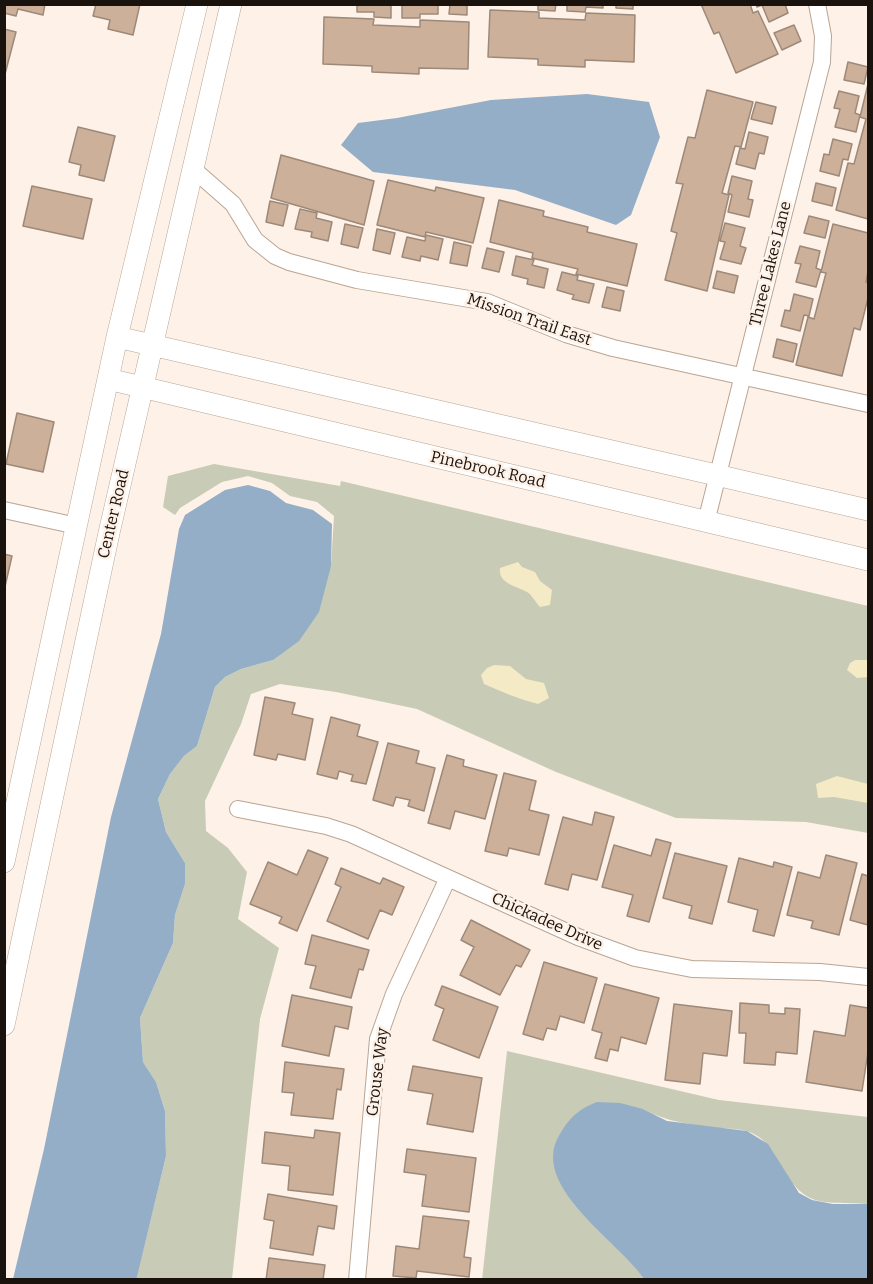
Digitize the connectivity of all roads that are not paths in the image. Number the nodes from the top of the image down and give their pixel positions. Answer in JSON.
{"nodes":[{"id":1,"x":197,"y":4,"type":"edge"},
{"id":2,"x":231,"y":4,"type":"edge"},
{"id":3,"x":817,"y":4,"type":"edge"},
{"id":4,"x":192,"y":168,"type":"junction"},
{"id":5,"x":117,"y":337,"type":"junction"},
{"id":6,"x":152,"y":345,"type":"junction"},
{"id":7,"x":743,"y":378,"type":"junction"},
{"id":8,"x":108,"y":379,"type":"junction"},
{"id":9,"x":142,"y":387,"type":"junction"},
{"id":10,"x":868,"y":404,"type":"edge"},
{"id":11,"x":717,"y":474,"type":"junction"},
{"id":12,"x":4,"y":510,"type":"edge"},
{"id":13,"x":868,"y":510,"type":"edge"},
{"id":14,"x":706,"y":522,"type":"junction"},
{"id":15,"x":77,"y":526,"type":"junction"},
{"id":16,"x":868,"y":560,"type":"edge"},
{"id":17,"x":238,"y":809,"type":"dead end"},
{"id":18,"x":4,"y":862,"type":"edge"},
{"id":19,"x":448,"y":878,"type":"junction"},
{"id":20,"x":868,"y":977,"type":"edge"},
{"id":21,"x":4,"y":1025,"type":"edge"},
{"id":22,"x":357,"y":1280,"type":"edge"}],
"edges":[{"from":1,"to":5,"type":"street","name":"Center Road"},
{"from":2,"to":4,"type":"street","name":"Center Road"},
{"from":3,"to":7,"type":"street","name":"Three Lakes Lane"},
{"from":4,"to":6,"type":"street","name":"Center Road"},
{"from":4,"to":7,"type":"street","name":"Mission Trail East"},
{"from":5,"to":6,"type":"street"},
{"from":5,"to":8,"type":"street","name":"Center Road"},
{"from":6,"to":9,"type":"street","name":"Center Road"},
{"from":6,"to":11,"type":"street"},
{"from":7,"to":10,"type":"street","name":"Mission Trail East"},
{"from":7,"to":11,"type":"street","name":"Three Lakes Lane"},
{"from":8,"to":9,"type":"street","name":"Pinebrook Road"},
{"from":8,"to":15,"type":"street","name":"Center Road"},
{"from":9,"to":14,"type":"street","name":"Pinebrook Road"},
{"from":9,"to":21,"type":"street","name":"Center Road"},
{"from":11,"to":13,"type":"street"},
{"from":11,"to":14,"type":"street","name":"Three Lakes Lane"},
{"from":12,"to":15,"type":"street"},
{"from":14,"to":16,"type":"street","name":"Pinebrook Road"},
{"from":15,"to":18,"type":"street","name":"Center Road"},
{"from":17,"to":19,"type":"street","name":"Chickadee Drive"},
{"from":19,"to":20,"type":"street","name":"Chickadee Drive"},
{"from":19,"to":22,"type":"street","name":"Grouse Way"}]}
